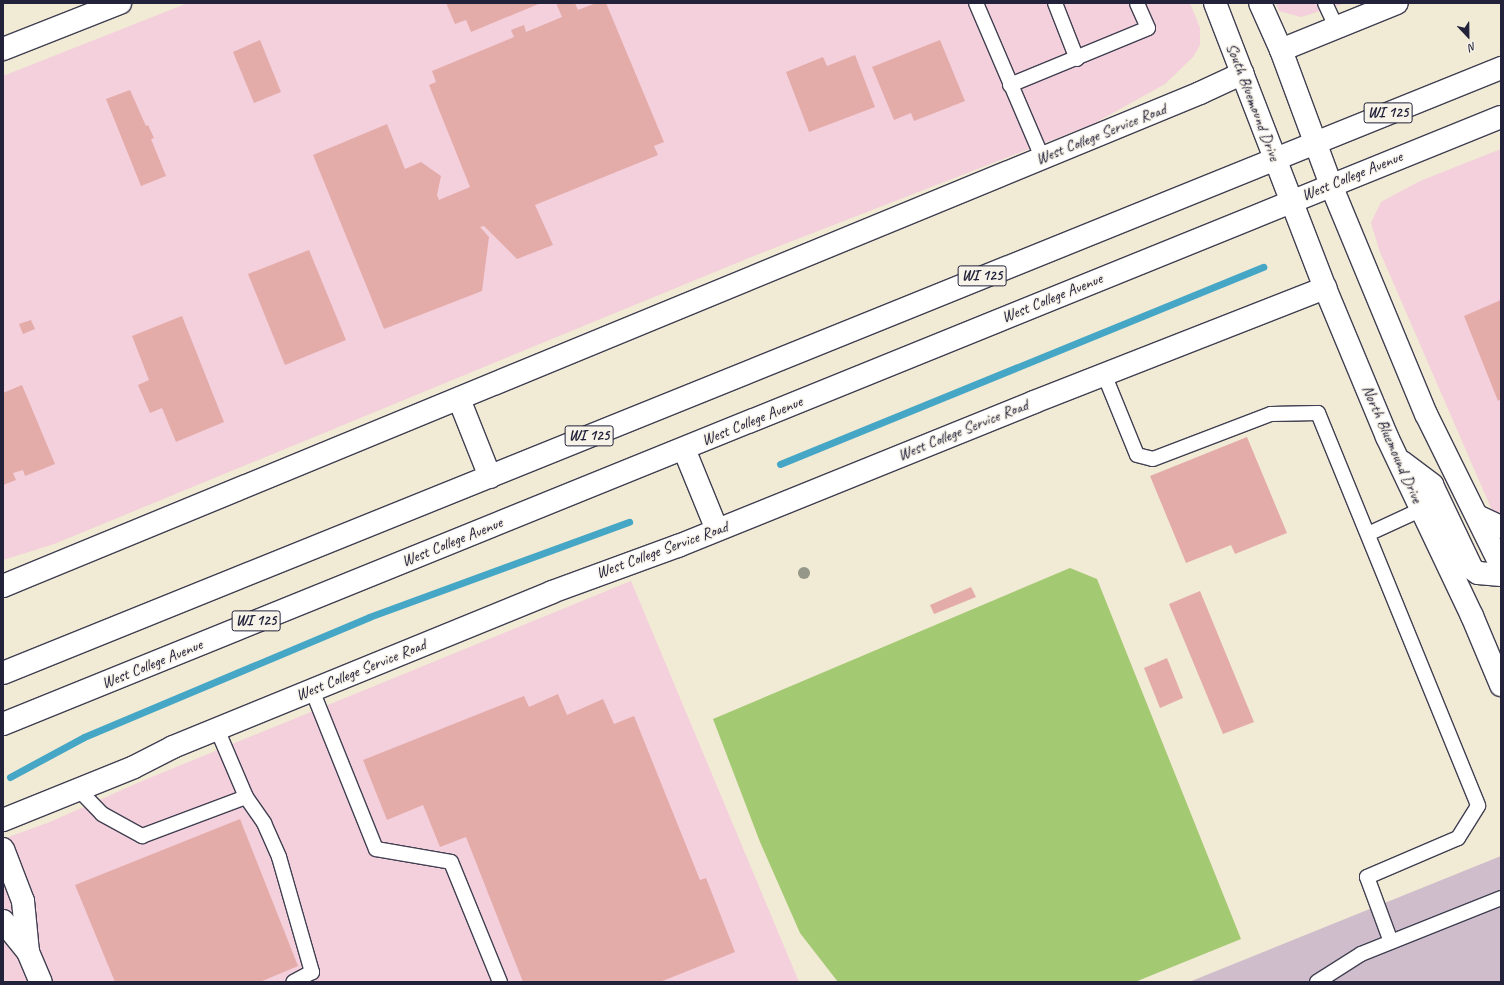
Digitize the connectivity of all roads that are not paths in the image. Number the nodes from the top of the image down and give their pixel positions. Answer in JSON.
{"nodes":[{"id":1,"x":120,"y":3,"type":"edge"},
{"id":2,"x":976,"y":3,"type":"edge"},
{"id":3,"x":1056,"y":3,"type":"edge"},
{"id":4,"x":1137,"y":3,"type":"edge"},
{"id":5,"x":1215,"y":3,"type":"edge"},
{"id":6,"x":1260,"y":3,"type":"edge"},
{"id":7,"x":1325,"y":3,"type":"edge"},
{"id":8,"x":1397,"y":3,"type":"edge"},
{"id":9,"x":1336,"y":27,"type":"junction"},
{"id":10,"x":3,"y":49,"type":"edge"},
{"id":11,"x":1280,"y":50,"type":"junction"},
{"id":12,"x":1077,"y":58,"type":"junction"},
{"id":13,"x":1501,"y":68,"type":"edge"},
{"id":14,"x":1243,"y":73,"type":"junction"},
{"id":15,"x":1010,"y":85,"type":"junction"},
{"id":16,"x":1501,"y":117,"type":"edge"},
{"id":17,"x":1314,"y":143,"type":"junction"},
{"id":18,"x":1042,"y":157,"type":"junction"},
{"id":19,"x":1275,"y":158,"type":"junction"},
{"id":20,"x":1331,"y":185,"type":"junction"},
{"id":21,"x":1291,"y":200,"type":"junction"},
{"id":22,"x":1325,"y":288,"type":"junction"},
{"id":23,"x":1104,"y":374,"type":"junction"},
{"id":24,"x":459,"y":399,"type":"junction"},
{"id":25,"x":684,"y":449,"type":"junction"},
{"id":26,"x":1397,"y":458,"type":"junction"},
{"id":27,"x":490,"y":477,"type":"junction"},
{"id":28,"x":1422,"y":509,"type":"junction"},
{"id":29,"x":1477,"y":516,"type":"junction"},
{"id":30,"x":1501,"y":527,"type":"edge"},
{"id":31,"x":717,"y":530,"type":"junction"},
{"id":32,"x":1368,"y":534,"type":"junction"},
{"id":33,"x":1501,"y":566,"type":"edge"},
{"id":34,"x":1501,"y":575,"type":"edge"},
{"id":35,"x":3,"y":586,"type":"edge"},
{"id":36,"x":3,"y":673,"type":"edge"},
{"id":37,"x":1501,"y":685,"type":"edge"},
{"id":38,"x":312,"y":690,"type":"junction"},
{"id":39,"x":3,"y":724,"type":"edge"},
{"id":40,"x":218,"y":729,"type":"junction"},
{"id":41,"x":79,"y":790,"type":"junction"},
{"id":42,"x":246,"y":797,"type":"junction"},
{"id":43,"x":3,"y":820,"type":"edge"},
{"id":44,"x":3,"y":849,"type":"edge"},
{"id":45,"x":1501,"y":898,"type":"edge"},
{"id":46,"x":3,"y":921,"type":"edge"},
{"id":47,"x":1392,"y":942,"type":"junction"},
{"id":48,"x":28,"y":952,"type":"junction"},
{"id":49,"x":41,"y":982,"type":"edge"},
{"id":50,"x":293,"y":982,"type":"edge"},
{"id":51,"x":500,"y":982,"type":"edge"},
{"id":52,"x":1317,"y":982,"type":"edge"}],
"edges":[{"from":1,"to":10,"type":"main road"},
{"from":2,"to":15,"type":"lane"},
{"from":3,"to":12,"type":"lane"},
{"from":4,"to":12,"type":"lane"},
{"from":5,"to":14,"type":"main road","name":"South Bluemound Drive"},
{"from":6,"to":11,"type":"main road"},
{"from":7,"to":9,"type":"lane"},
{"from":8,"to":9,"type":"main road"},
{"from":9,"to":11,"type":"main road"},
{"from":11,"to":17,"type":"main road"},
{"from":12,"to":15,"type":"lane"},
{"from":13,"to":17,"type":"main road","number":"WI 125"},
{"from":14,"to":18,"type":"main road","name":"West College Service Road"},
{"from":14,"to":19,"type":"main road","name":"South Bluemound Drive"},
{"from":15,"to":18,"type":"lane"},
{"from":16,"to":20,"type":"main road","name":"West College Avenue","number":"WI 125"},
{"from":17,"to":19,"type":"main road","number":"WI 125"},
{"from":17,"to":20,"type":"main road"},
{"from":18,"to":24,"type":"main road","name":"West College Service Road"},
{"from":19,"to":21,"type":"main road","name":"South Bluemound Drive"},
{"from":19,"to":27,"type":"main road","number":"WI 125"},
{"from":20,"to":21,"type":"main road","name":"West College Avenue","number":"WI 125"},
{"from":20,"to":29,"type":"main road"},
{"from":21,"to":22,"type":"main road","name":"North Bluemound Drive"},
{"from":21,"to":25,"type":"main road","name":"West College Avenue","number":"WI 125"},
{"from":22,"to":23,"type":"main road","name":"West College Service Road"},
{"from":22,"to":26,"type":"main road","name":"North Bluemound Drive"},
{"from":23,"to":31,"type":"main road","name":"West College Service Road"},
{"from":23,"to":32,"type":"lane"},
{"from":24,"to":27,"type":"main road"},
{"from":24,"to":35,"type":"main road","name":"West College Service Road"},
{"from":25,"to":31,"type":"main road"},
{"from":25,"to":39,"type":"main road","name":"West College Avenue","number":"WI 125"},
{"from":26,"to":28,"type":"main road","name":"North Bluemound Drive"},
{"from":26,"to":34,"type":"main road"},
{"from":27,"to":36,"type":"main road","number":"WI 125"},
{"from":28,"to":32,"type":"lane"},
{"from":28,"to":37,"type":"main road","name":"North Bluemound Drive"},
{"from":29,"to":30,"type":"main road"},
{"from":29,"to":33,"type":"main road"},
{"from":31,"to":38,"type":"main road","name":"West College Service Road"},
{"from":32,"to":47,"type":"lane"},
{"from":38,"to":40,"type":"main road","name":"West College Service Road"},
{"from":38,"to":51,"type":"lane"},
{"from":40,"to":41,"type":"main road","name":"West College Service Road"},
{"from":40,"to":42,"type":"lane"},
{"from":41,"to":42,"type":"lane"},
{"from":41,"to":43,"type":"main road","name":"West College Service Road"},
{"from":42,"to":50,"type":"lane"},
{"from":44,"to":48,"type":"main road"},
{"from":45,"to":47,"type":"lane"},
{"from":46,"to":48,"type":"main road"},
{"from":47,"to":52,"type":"lane"},
{"from":48,"to":49,"type":"main road"}]}
